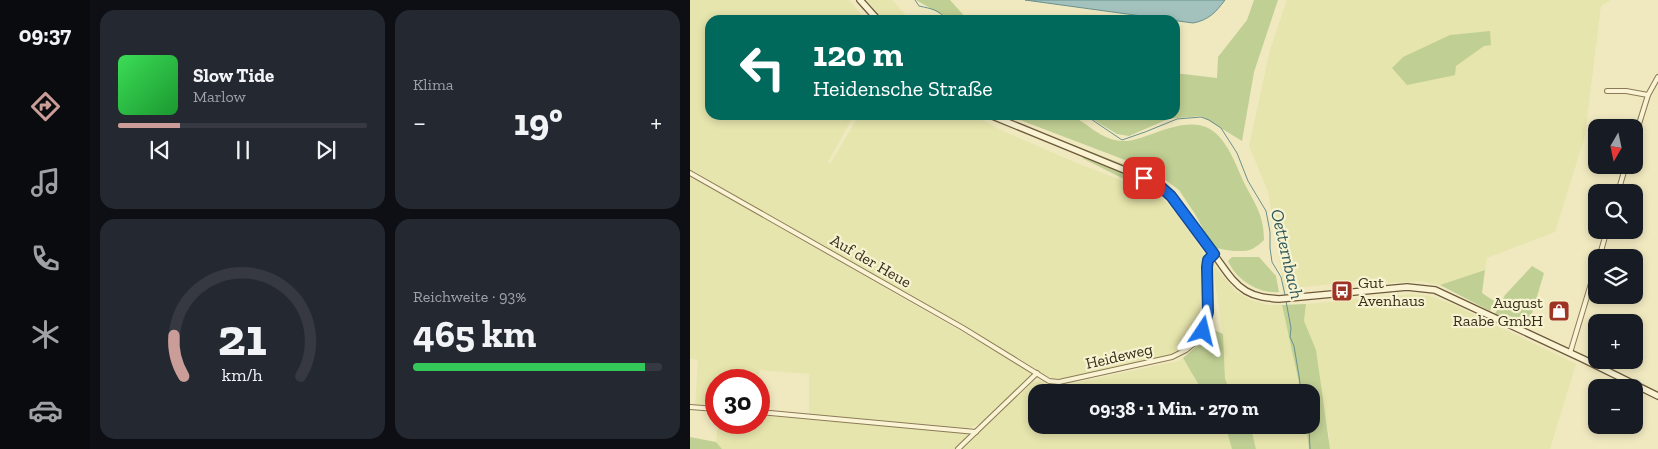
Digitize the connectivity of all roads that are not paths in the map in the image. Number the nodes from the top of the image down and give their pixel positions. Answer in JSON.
{"nodes":[{"id":1,"x":860,"y":0,"type":"edge"},
{"id":2,"x":874,"y":15,"type":"edge"},
{"id":3,"x":1658,"y":77,"type":"edge"},
{"id":4,"x":1607,"y":92,"type":"dead end"},
{"id":5,"x":1648,"y":95,"type":"junction"},
{"id":6,"x":1641,"y":119,"type":"edge"},
{"id":7,"x":1002,"y":120,"type":"edge"},
{"id":8,"x":690,"y":173,"type":"edge"},
{"id":9,"x":1214,"y":254,"type":"junction"},
{"id":10,"x":1588,"y":293,"type":"edge"},
{"id":11,"x":1570,"y":352,"type":"junction"},
{"id":12,"x":1037,"y":373,"type":"junction"},
{"id":13,"x":1658,"y":396,"type":"edge"},
{"id":14,"x":690,"y":407,"type":"edge"},
{"id":15,"x":705,"y":408,"type":"edge"},
{"id":16,"x":770,"y":413,"type":"edge"},
{"id":17,"x":976,"y":432,"type":"junction"},
{"id":18,"x":958,"y":449,"type":"edge"}],
"edges":[{"from":1,"to":2,"type":"main road"},
{"from":3,"to":5,"type":"street"},
{"from":4,"to":5,"type":"street"},
{"from":5,"to":6,"type":"street"},
{"from":7,"to":9,"type":"main road"},
{"from":8,"to":12,"type":"street","name":"Auf der Heue"},
{"from":9,"to":11,"type":"main road"},
{"from":9,"to":12,"type":"street","name":"Heideweg"},
{"from":10,"to":11,"type":"street"},
{"from":11,"to":13,"type":"main road"},
{"from":12,"to":17,"type":"street"},
{"from":14,"to":15,"type":"street"},
{"from":16,"to":17,"type":"street"},
{"from":17,"to":18,"type":"street"}]}
